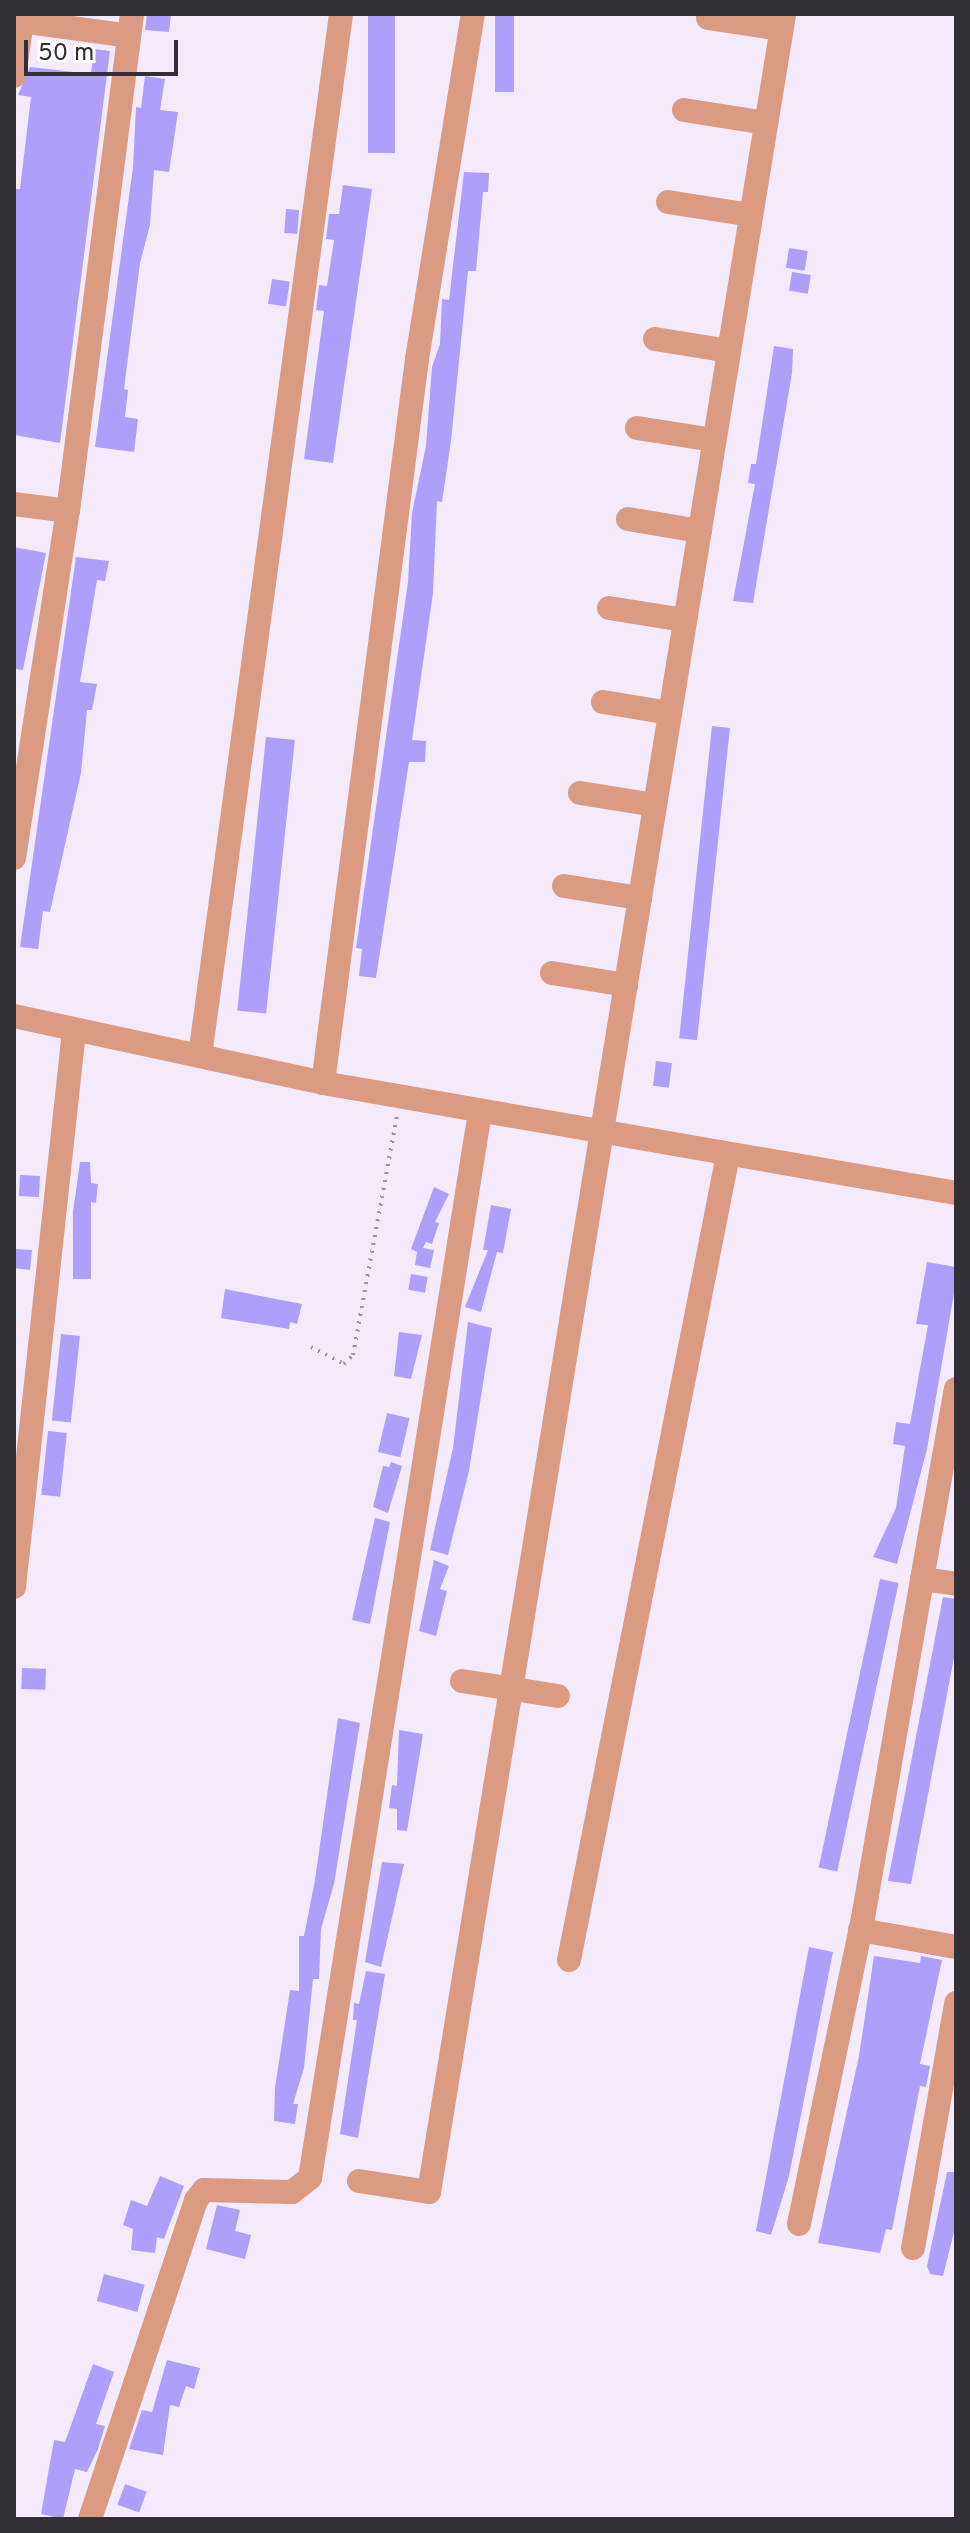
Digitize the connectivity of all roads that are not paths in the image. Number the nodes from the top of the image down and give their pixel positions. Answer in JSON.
{"nodes":[{"id":1,"x":341,"y":14,"type":"edge"},
{"id":2,"x":473,"y":14,"type":"edge"},
{"id":3,"x":19,"y":18,"type":"edge"},
{"id":4,"x":708,"y":18,"type":"dead end"},
{"id":5,"x":783,"y":22,"type":"edge"},
{"id":6,"x":131,"y":25,"type":"edge"},
{"id":7,"x":14,"y":76,"type":"edge"},
{"id":8,"x":684,"y":110,"type":"dead end"},
{"id":9,"x":766,"y":123,"type":"junction"},
{"id":10,"x":668,"y":202,"type":"dead end"},
{"id":11,"x":751,"y":215,"type":"junction"},
{"id":12,"x":655,"y":339,"type":"dead end"},
{"id":13,"x":729,"y":351,"type":"junction"},
{"id":14,"x":637,"y":428,"type":"dead end"},
{"id":15,"x":714,"y":440,"type":"junction"},
{"id":16,"x":14,"y":504,"type":"edge"},
{"id":17,"x":68,"y":511,"type":"junction"},
{"id":18,"x":628,"y":519,"type":"dead end"},
{"id":19,"x":700,"y":531,"type":"junction"},
{"id":20,"x":609,"y":608,"type":"dead end"},
{"id":21,"x":685,"y":620,"type":"junction"},
{"id":22,"x":603,"y":702,"type":"dead end"},
{"id":23,"x":670,"y":713,"type":"junction"},
{"id":24,"x":580,"y":793,"type":"dead end"},
{"id":25,"x":655,"y":805,"type":"junction"},
{"id":26,"x":14,"y":858,"type":"edge"},
{"id":27,"x":564,"y":886,"type":"dead end"},
{"id":28,"x":640,"y":898,"type":"junction"},
{"id":29,"x":552,"y":973,"type":"dead end"},
{"id":30,"x":626,"y":985,"type":"junction"},
{"id":31,"x":14,"y":1016,"type":"edge"},
{"id":32,"x":74,"y":1031,"type":"junction"},
{"id":33,"x":200,"y":1056,"type":"junction"},
{"id":34,"x":323,"y":1083,"type":"junction"},
{"id":35,"x":480,"y":1112,"type":"junction"},
{"id":36,"x":602,"y":1131,"type":"junction"},
{"id":37,"x":728,"y":1155,"type":"junction"},
{"id":38,"x":956,"y":1193,"type":"edge"},
{"id":39,"x":956,"y":1389,"type":"edge"},
{"id":40,"x":922,"y":1579,"type":"junction"},
{"id":41,"x":956,"y":1584,"type":"edge"},
{"id":42,"x":14,"y":1587,"type":"edge"},
{"id":43,"x":462,"y":1681,"type":"dead end"},
{"id":44,"x":511,"y":1686,"type":"junction"},
{"id":45,"x":558,"y":1696,"type":"dead end"},
{"id":46,"x":860,"y":1930,"type":"junction"},
{"id":47,"x":956,"y":1947,"type":"edge"},
{"id":48,"x":569,"y":1960,"type":"dead end"},
{"id":49,"x":956,"y":2003,"type":"edge"},
{"id":50,"x":359,"y":2181,"type":"dead end"},
{"id":51,"x":799,"y":2224,"type":"dead end"},
{"id":52,"x":913,"y":2248,"type":"dead end"},
{"id":53,"x":90,"y":2519,"type":"edge"}],
"edges":[{"from":1,"to":33,"type":"street"},
{"from":2,"to":34,"type":"street"},
{"from":3,"to":6,"type":"street"},
{"from":3,"to":7,"type":"street"},
{"from":4,"to":5,"type":"street"},
{"from":5,"to":9,"type":"street"},
{"from":6,"to":17,"type":"street"},
{"from":8,"to":9,"type":"street"},
{"from":9,"to":11,"type":"street"},
{"from":10,"to":11,"type":"street"},
{"from":11,"to":13,"type":"street"},
{"from":12,"to":13,"type":"street"},
{"from":13,"to":15,"type":"street"},
{"from":14,"to":15,"type":"street"},
{"from":15,"to":19,"type":"street"},
{"from":16,"to":17,"type":"street"},
{"from":17,"to":26,"type":"street"},
{"from":18,"to":19,"type":"street"},
{"from":19,"to":21,"type":"street"},
{"from":20,"to":21,"type":"street"},
{"from":21,"to":23,"type":"street"},
{"from":22,"to":23,"type":"street"},
{"from":23,"to":25,"type":"street"},
{"from":24,"to":25,"type":"street"},
{"from":25,"to":28,"type":"street"},
{"from":27,"to":28,"type":"street"},
{"from":28,"to":30,"type":"street"},
{"from":29,"to":30,"type":"street"},
{"from":30,"to":36,"type":"street"},
{"from":31,"to":32,"type":"street"},
{"from":32,"to":33,"type":"street"},
{"from":32,"to":42,"type":"street"},
{"from":33,"to":34,"type":"street"},
{"from":34,"to":35,"type":"street"},
{"from":35,"to":36,"type":"street"},
{"from":35,"to":53,"type":"street"},
{"from":36,"to":37,"type":"street"},
{"from":36,"to":44,"type":"street"},
{"from":37,"to":38,"type":"street"},
{"from":37,"to":48,"type":"street"},
{"from":39,"to":40,"type":"street"},
{"from":40,"to":41,"type":"street"},
{"from":40,"to":46,"type":"street"},
{"from":43,"to":44,"type":"street"},
{"from":44,"to":45,"type":"street"},
{"from":44,"to":50,"type":"street"},
{"from":46,"to":47,"type":"street"},
{"from":46,"to":51,"type":"street"},
{"from":49,"to":52,"type":"street"}]}
